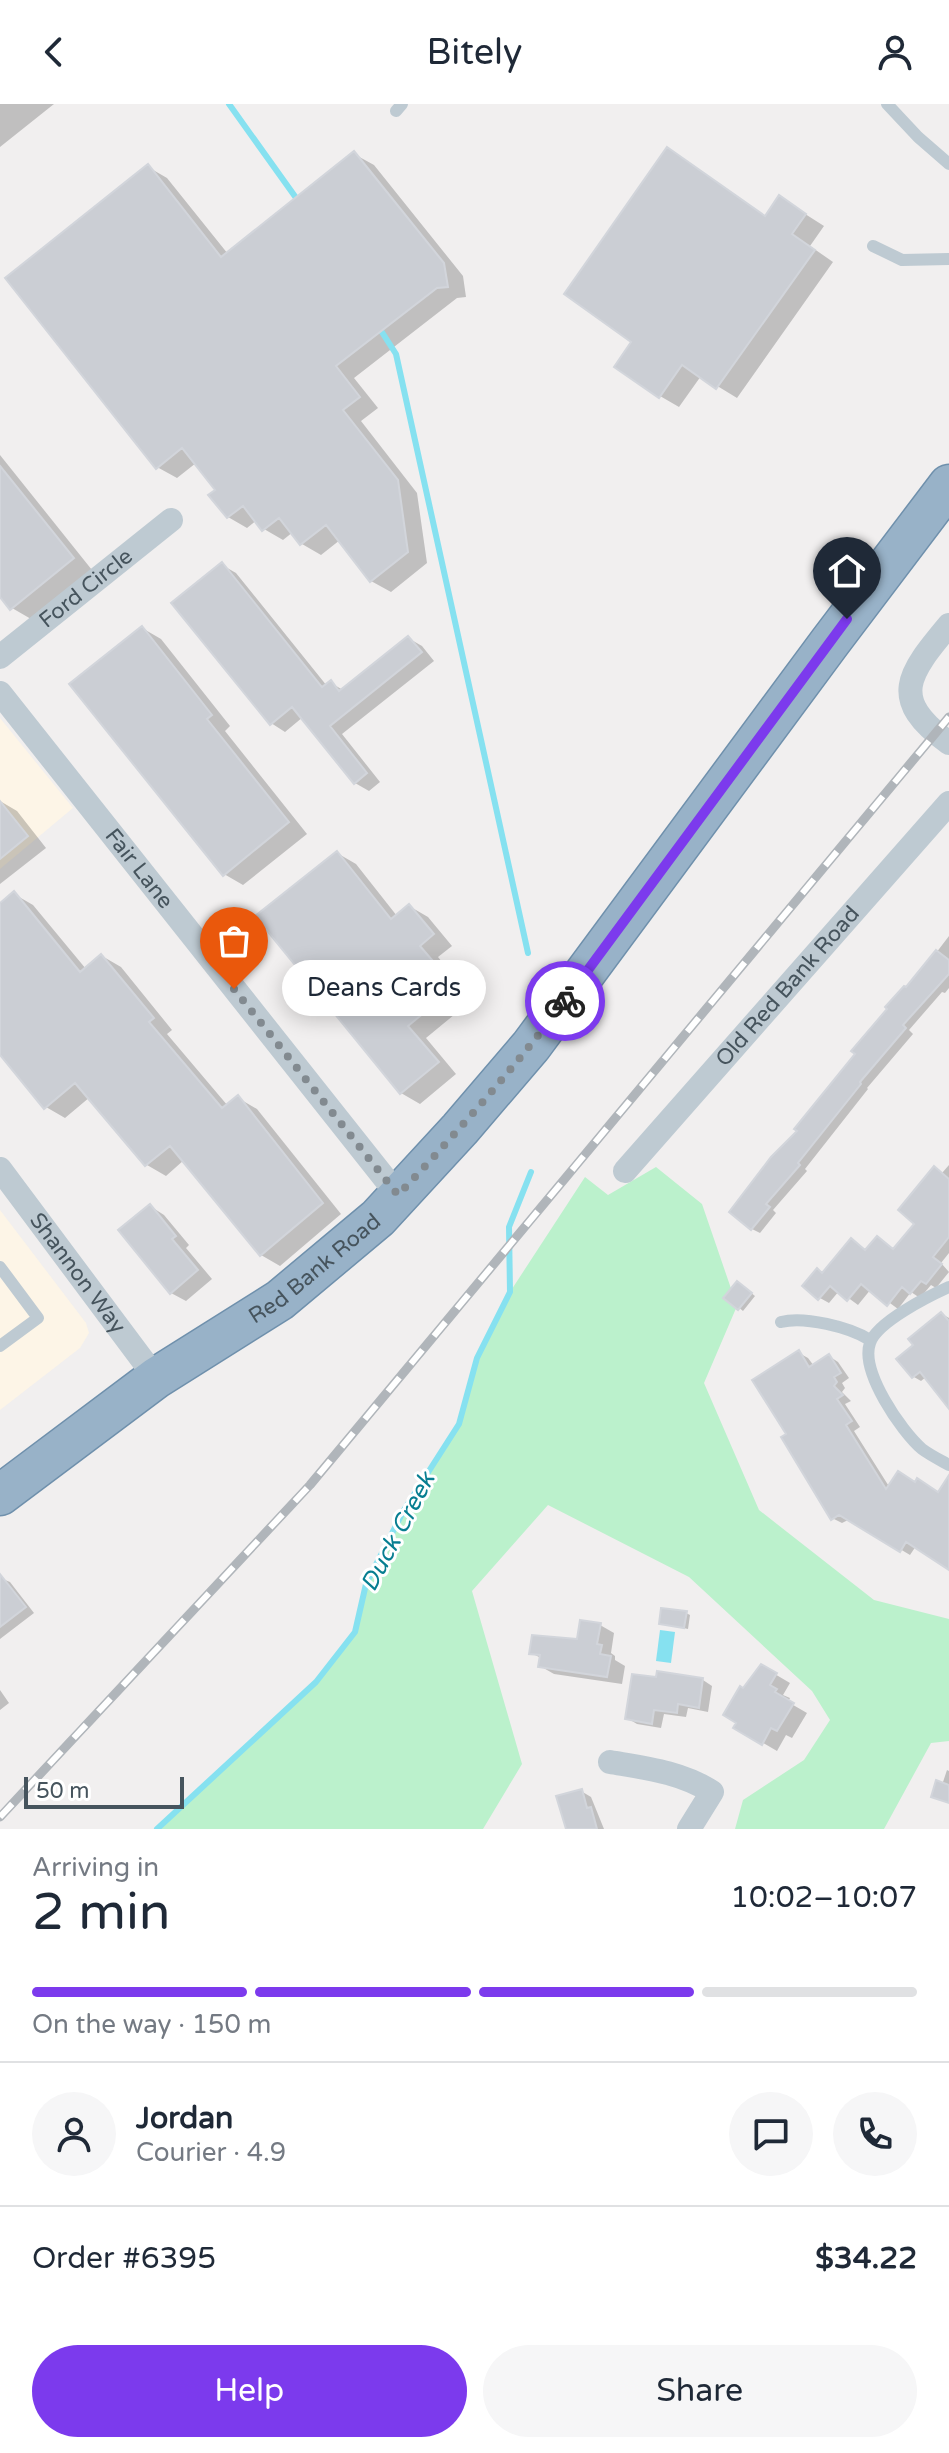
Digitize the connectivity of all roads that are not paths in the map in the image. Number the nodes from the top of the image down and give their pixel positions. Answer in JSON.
{"nodes":[{"id":1,"x":887,"y":104,"type":"edge"},
{"id":2,"x":949,"y":164,"type":"edge"},
{"id":3,"x":873,"y":246,"type":"dead end"},
{"id":4,"x":949,"y":259,"type":"edge"},
{"id":5,"x":949,"y":485,"type":"edge"},
{"id":6,"x":171,"y":520,"type":"dead end"},
{"id":7,"x":949,"y":625,"type":"edge"},
{"id":8,"x":0,"y":657,"type":"edge"},
{"id":9,"x":0,"y":693,"type":"edge"},
{"id":10,"x":949,"y":743,"type":"edge"},
{"id":11,"x":949,"y":803,"type":"edge"},
{"id":12,"x":0,"y":1169,"type":"edge"},
{"id":13,"x":625,"y":1171,"type":"dead end"},
{"id":14,"x":398,"y":1195,"type":"junction"},
{"id":15,"x":0,"y":1267,"type":"edge"},
{"id":16,"x":949,"y":1287,"type":"edge"},
{"id":17,"x":781,"y":1322,"type":"dead end"},
{"id":18,"x":870,"y":1340,"type":"junction"},
{"id":19,"x":0,"y":1346,"type":"edge"},
{"id":20,"x":156,"y":1378,"type":"junction"},
{"id":21,"x":949,"y":1465,"type":"edge"},
{"id":22,"x":0,"y":1495,"type":"edge"},
{"id":23,"x":610,"y":1762,"type":"dead end"},
{"id":24,"x":689,"y":1829,"type":"edge"}],
"edges":[{"from":1,"to":2,"type":"lane"},
{"from":3,"to":4,"type":"lane"},
{"from":5,"to":14,"type":"highway","name":"Red Bank Road"},
{"from":6,"to":8,"type":"street","name":"Ford Circle"},
{"from":7,"to":10,"type":"street"},
{"from":9,"to":14,"type":"street","name":"Fair Lane"},
{"from":11,"to":13,"type":"street","name":"Old Red Bank Road"},
{"from":12,"to":20,"type":"street","name":"Shannon Way"},
{"from":14,"to":20,"type":"highway","name":"Red Bank Road"},
{"from":15,"to":19,"type":"lane"},
{"from":16,"to":18,"type":"lane"},
{"from":17,"to":18,"type":"lane"},
{"from":18,"to":21,"type":"lane"},
{"from":20,"to":22,"type":"highway","name":"Red Bank Road"},
{"from":23,"to":24,"type":"street"}]}
